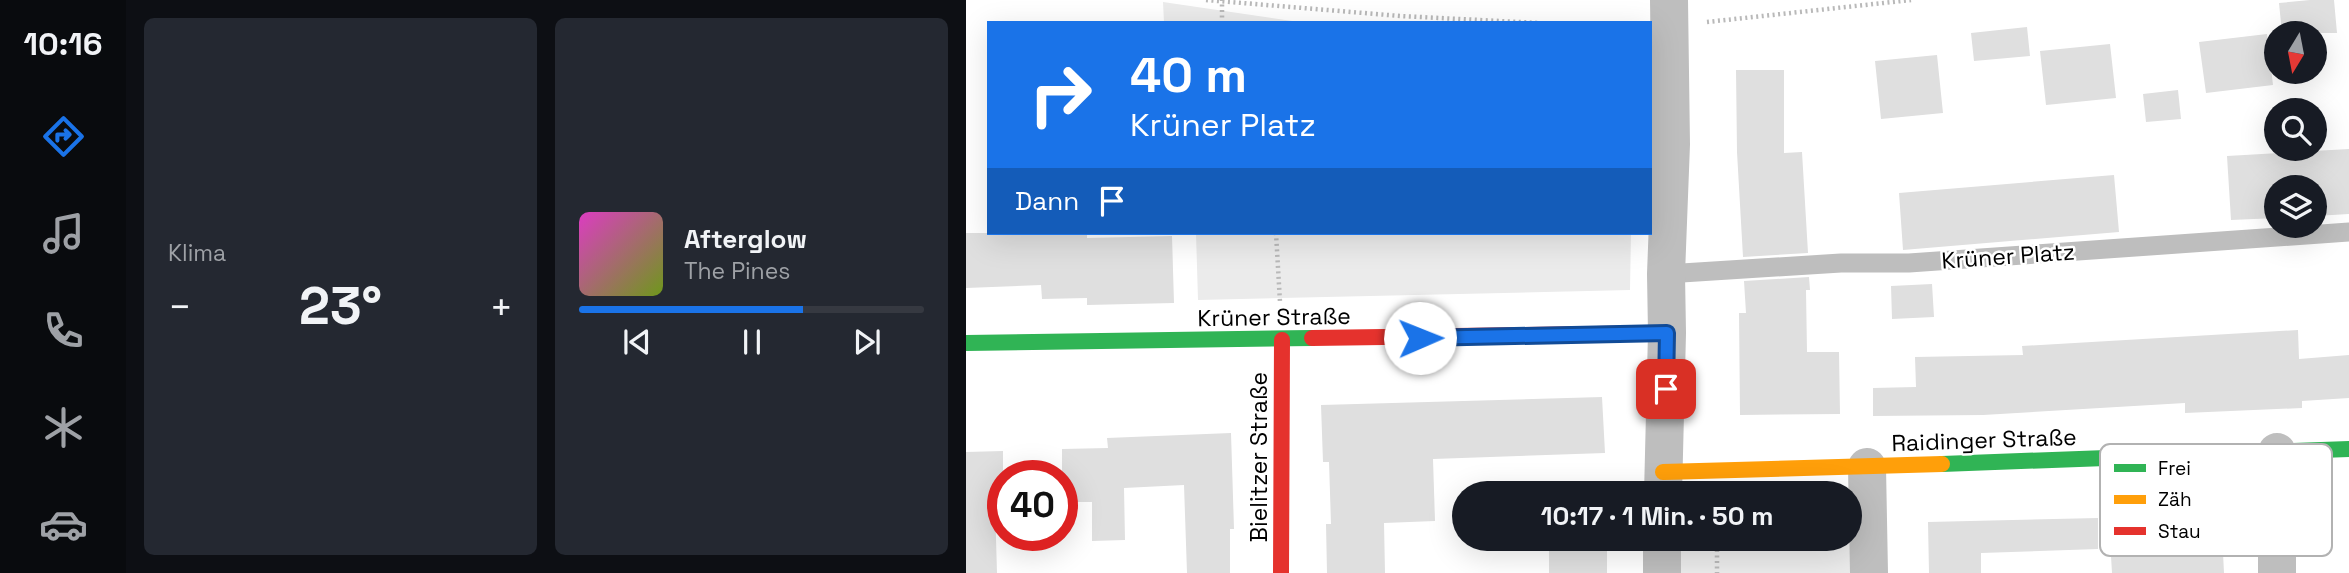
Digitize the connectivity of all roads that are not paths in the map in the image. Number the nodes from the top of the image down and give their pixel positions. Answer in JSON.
{"nodes":[{"id":1,"x":1669,"y":13,"type":"edge"},
{"id":2,"x":2349,"y":232,"type":"edge"},
{"id":3,"x":1666,"y":274,"type":"junction"},
{"id":4,"x":1667,"y":333,"type":"junction"},
{"id":5,"x":1282,"y":340,"type":"junction"},
{"id":6,"x":966,"y":343,"type":"edge"},
{"id":7,"x":2100,"y":458,"type":"edge"},
{"id":8,"x":1867,"y":467,"type":"junction"},
{"id":9,"x":1663,"y":481,"type":"edge"},
{"id":10,"x":1688,"y":481,"type":"edge"},
{"id":11,"x":1662,"y":551,"type":"edge"},
{"id":12,"x":1281,"y":573,"type":"edge"},
{"id":13,"x":1662,"y":573,"type":"edge"},
{"id":14,"x":1869,"y":573,"type":"edge"}],
"edges":[{"from":1,"to":3,"type":"street"},
{"from":2,"to":3,"type":"lane","name":"Krüner Platz"},
{"from":3,"to":4,"type":"street"},
{"from":4,"to":5,"type":"street","name":"Krüner Straße"},
{"from":4,"to":9,"type":"street"},
{"from":5,"to":6,"type":"street","name":"Krüner Straße"},
{"from":5,"to":12,"type":"street","name":"Bielitzer Straße"},
{"from":7,"to":8,"type":"street","name":"Raidinger Straße"},
{"from":8,"to":10,"type":"street","name":"Raidinger Straße"},
{"from":8,"to":14,"type":"street"},
{"from":11,"to":13,"type":"street"}]}
